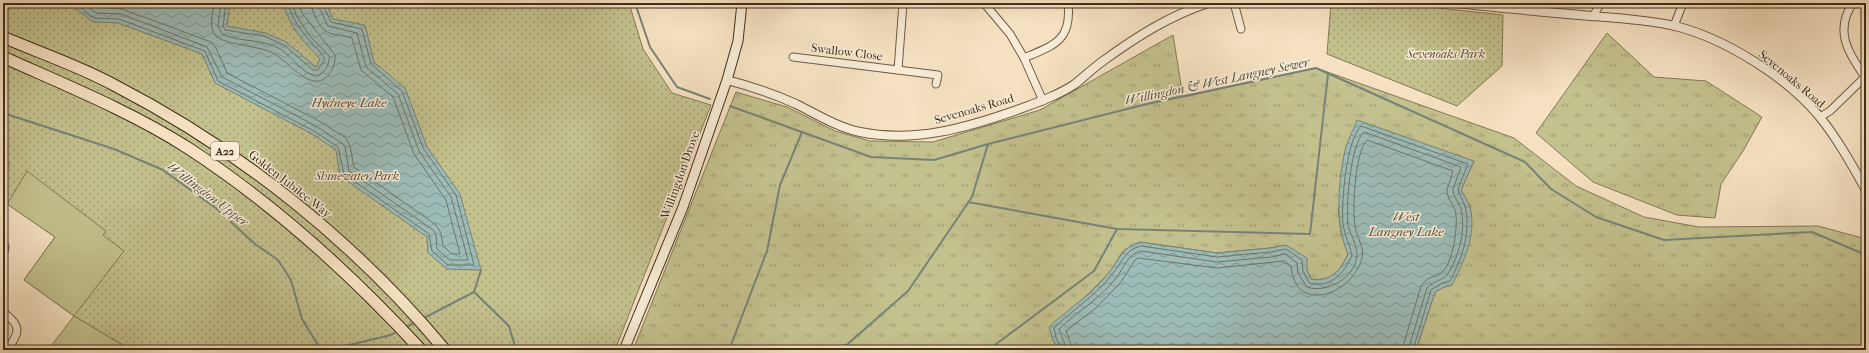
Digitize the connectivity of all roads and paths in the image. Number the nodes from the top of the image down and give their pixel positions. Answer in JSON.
{"nodes":[{"id":1,"x":742,"y":3,"type":"edge"},
{"id":2,"x":903,"y":3,"type":"edge"},
{"id":3,"x":984,"y":3,"type":"edge"},
{"id":4,"x":1068,"y":3,"type":"edge"},
{"id":5,"x":1208,"y":3,"type":"edge"},
{"id":6,"x":1234,"y":3,"type":"edge"},
{"id":7,"x":1456,"y":3,"type":"edge"},
{"id":8,"x":1601,"y":3,"type":"edge"},
{"id":9,"x":1683,"y":3,"type":"edge"},
{"id":10,"x":1853,"y":3,"type":"edge"},
{"id":11,"x":1190,"y":6,"type":"edge"},
{"id":12,"x":1509,"y":6,"type":"edge"},
{"id":13,"x":1593,"y":16,"type":"junction"},
{"id":14,"x":1674,"y":26,"type":"junction"},
{"id":15,"x":1241,"y":29,"type":"dead end"},
{"id":16,"x":3,"y":37,"type":"edge"},
{"id":17,"x":3,"y":57,"type":"edge"},
{"id":18,"x":793,"y":57,"type":"dead end"},
{"id":19,"x":1024,"y":58,"type":"junction"},
{"id":20,"x":898,"y":70,"type":"junction"},
{"id":21,"x":1865,"y":78,"type":"edge"},
{"id":22,"x":727,"y":80,"type":"junction"},
{"id":23,"x":936,"y":84,"type":"dead end"},
{"id":24,"x":1043,"y":101,"type":"junction"},
{"id":25,"x":1820,"y":117,"type":"junction"},
{"id":26,"x":1866,"y":190,"type":"edge"},
{"id":27,"x":3,"y":241,"type":"edge"},
{"id":28,"x":3,"y":256,"type":"edge"},
{"id":29,"x":3,"y":312,"type":"edge"},
{"id":30,"x":7,"y":350,"type":"edge"},
{"id":31,"x":421,"y":350,"type":"edge"},
{"id":32,"x":445,"y":350,"type":"edge"},
{"id":33,"x":624,"y":350,"type":"edge"}],
"edges":[{"from":1,"to":22,"type":"main road","name":"Willingdon Drove"},
{"from":2,"to":20,"type":"street","name":"Swallow Close"},
{"from":3,"to":19,"type":"street"},
{"from":4,"to":19,"type":"street"},
{"from":5,"to":11,"type":"street","name":"Sevenoaks Road"},
{"from":6,"to":15,"type":"street"},
{"from":7,"to":12,"type":"street","name":"Sevenoaks Road"},
{"from":8,"to":13,"type":"street"},
{"from":9,"to":14,"type":"street"},
{"from":10,"to":21,"type":"street"},
{"from":11,"to":24,"type":"street","name":"Sevenoaks Road"},
{"from":12,"to":13,"type":"street","name":"Sevenoaks Road"},
{"from":13,"to":14,"type":"street","name":"Sevenoaks Road"},
{"from":14,"to":25,"type":"street","name":"Sevenoaks Road"},
{"from":16,"to":32,"type":"highway","name":"Golden Jubilee Way","number":"A22"},
{"from":17,"to":31,"type":"highway","number":"A22"},
{"from":18,"to":20,"type":"street","name":"Swallow Close"},
{"from":19,"to":24,"type":"street"},
{"from":20,"to":23,"type":"street","name":"Swallow Close"},
{"from":21,"to":25,"type":"street"},
{"from":22,"to":24,"type":"street","name":"Sevenoaks Road"},
{"from":22,"to":33,"type":"main road","name":"Willingdon Drove"},
{"from":25,"to":26,"type":"street","name":"Sevenoaks Road"},
{"from":27,"to":28,"type":"street"},
{"from":29,"to":30,"type":"street"}]}
